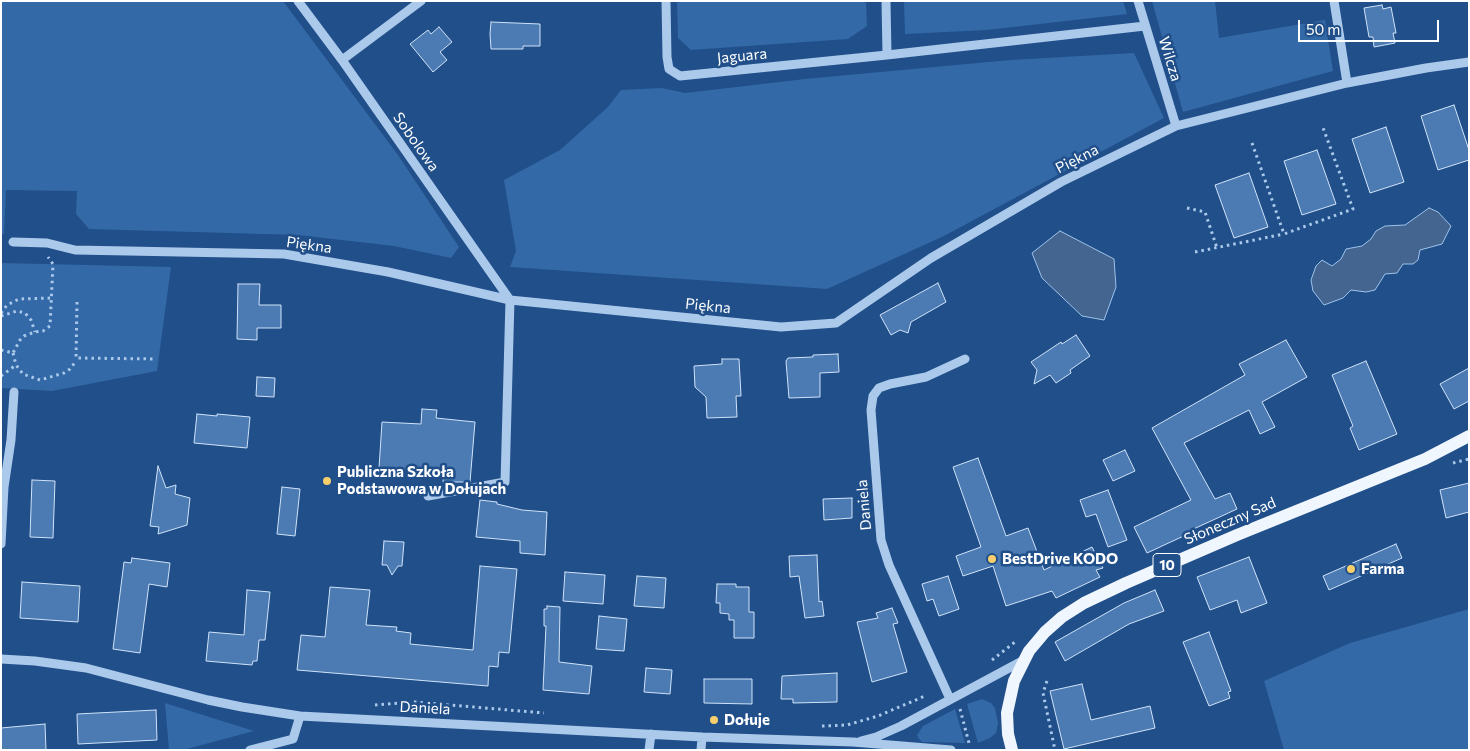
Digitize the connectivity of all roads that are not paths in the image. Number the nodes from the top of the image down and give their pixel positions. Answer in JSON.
{"nodes":[{"id":1,"x":298,"y":1,"type":"edge"},
{"id":2,"x":421,"y":1,"type":"edge"},
{"id":3,"x":666,"y":1,"type":"edge"},
{"id":4,"x":886,"y":1,"type":"edge"},
{"id":5,"x":1138,"y":1,"type":"edge"},
{"id":6,"x":1334,"y":1,"type":"edge"},
{"id":7,"x":1145,"y":26,"type":"junction"},
{"id":8,"x":887,"y":55,"type":"junction"},
{"id":9,"x":342,"y":60,"type":"junction"},
{"id":10,"x":1469,"y":62,"type":"edge"},
{"id":11,"x":1347,"y":83,"type":"junction"},
{"id":12,"x":1176,"y":126,"type":"junction"},
{"id":13,"x":13,"y":242,"type":"dead end"},
{"id":14,"x":510,"y":300,"type":"junction"},
{"id":15,"x":965,"y":359,"type":"dead end"},
{"id":16,"x":14,"y":392,"type":"dead end"},
{"id":17,"x":1469,"y":436,"type":"edge"},
{"id":18,"x":428,"y":496,"type":"dead end"},
{"id":19,"x":1,"y":544,"type":"edge"},
{"id":20,"x":1,"y":659,"type":"edge"},
{"id":21,"x":1024,"y":660,"type":"junction"},
{"id":22,"x":950,"y":699,"type":"junction"},
{"id":23,"x":300,"y":716,"type":"junction"},
{"id":24,"x":650,"y":734,"type":"junction"},
{"id":25,"x":702,"y":737,"type":"junction"},
{"id":26,"x":853,"y":742,"type":"junction"},
{"id":27,"x":250,"y":750,"type":"edge"},
{"id":28,"x":649,"y":750,"type":"edge"},
{"id":29,"x":701,"y":750,"type":"edge"},
{"id":30,"x":952,"y":750,"type":"edge"},
{"id":31,"x":1012,"y":750,"type":"edge"}],
"edges":[{"from":1,"to":9,"type":"street","name":"Sobolowa"},
{"from":2,"to":9,"type":"street"},
{"from":3,"to":8,"type":"street","name":"Jaguara"},
{"from":4,"to":8,"type":"street"},
{"from":5,"to":7,"type":"street","name":"Wilcza"},
{"from":6,"to":11,"type":"street"},
{"from":7,"to":8,"type":"street","name":"Jaguara"},
{"from":7,"to":12,"type":"street","name":"Wilcza"},
{"from":9,"to":14,"type":"street","name":"Sobolowa"},
{"from":10,"to":11,"type":"street","name":"Piękna"},
{"from":11,"to":12,"type":"street","name":"Piękna"},
{"from":12,"to":14,"type":"street","name":"Piękna"},
{"from":13,"to":14,"type":"street","name":"Piękna"},
{"from":14,"to":18,"type":"street"},
{"from":15,"to":22,"type":"street","name":"Daniela"},
{"from":16,"to":19,"type":"street"},
{"from":17,"to":21,"type":"main road","name":"Słoneczny Sad","number":"10"},
{"from":20,"to":23,"type":"street","name":"Daniela"},
{"from":21,"to":22,"type":"street","name":"Daniela"},
{"from":21,"to":31,"type":"main road","name":"Słoneczny Sad","number":"10"},
{"from":22,"to":26,"type":"street","name":"Daniela"},
{"from":23,"to":24,"type":"street","name":"Daniela"},
{"from":23,"to":27,"type":"street"},
{"from":24,"to":25,"type":"street","name":"Daniela"},
{"from":24,"to":28,"type":"street"},
{"from":25,"to":26,"type":"street","name":"Daniela"},
{"from":25,"to":29,"type":"street"},
{"from":26,"to":30,"type":"street","name":"Daniela"}]}
